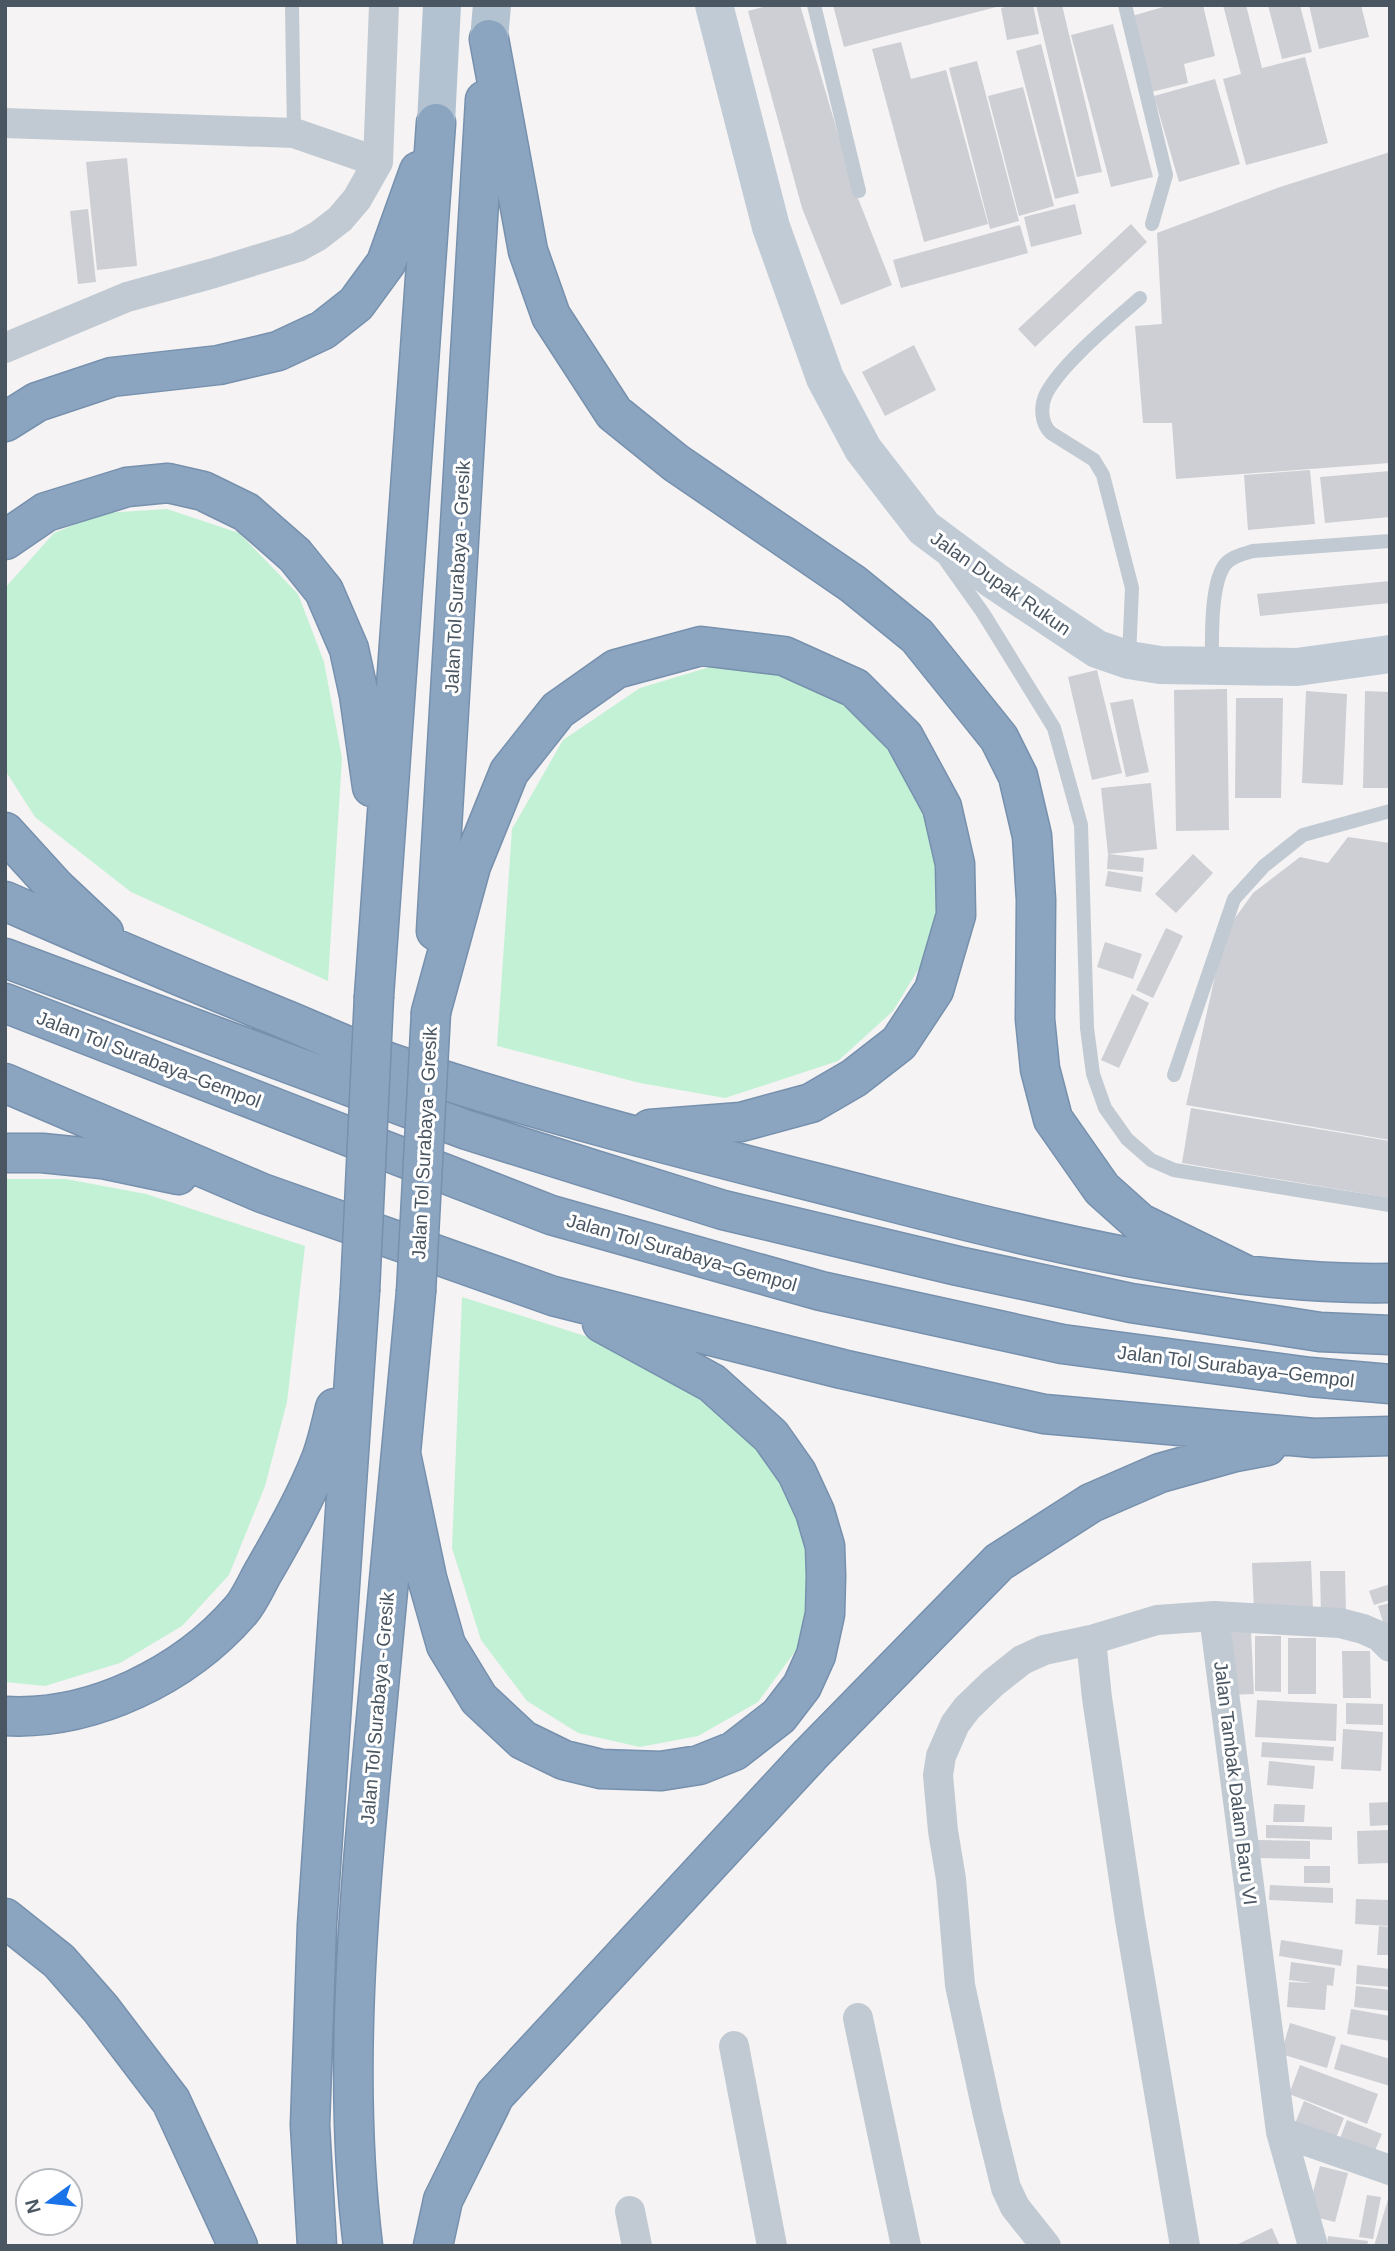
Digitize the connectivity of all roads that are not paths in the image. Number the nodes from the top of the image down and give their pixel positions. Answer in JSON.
{"nodes":[{"id":1,"x":292,"y":5,"type":"edge"},
{"id":2,"x":384,"y":5,"type":"edge"},
{"id":3,"x":442,"y":5,"type":"edge"},
{"id":4,"x":714,"y":5,"type":"edge"},
{"id":5,"x":814,"y":5,"type":"edge"},
{"id":6,"x":1125,"y":5,"type":"edge"},
{"id":7,"x":490,"y":22,"type":"edge"},
{"id":8,"x":5,"y":123,"type":"edge"},
{"id":9,"x":436,"y":123,"type":"junction"},
{"id":10,"x":294,"y":133,"type":"junction"},
{"id":11,"x":377,"y":162,"type":"junction"},
{"id":12,"x":859,"y":191,"type":"dead end"},
{"id":13,"x":1152,"y":224,"type":"dead end"},
{"id":14,"x":1140,"y":298,"type":"dead end"},
{"id":15,"x":5,"y":348,"type":"edge"},
{"id":16,"x":5,"y":422,"type":"edge"},
{"id":17,"x":923,"y":528,"type":"junction"},
{"id":18,"x":5,"y":540,"type":"edge"},
{"id":19,"x":1390,"y":541,"type":"edge"},
{"id":20,"x":1390,"y":654,"type":"edge"},
{"id":21,"x":1129,"y":660,"type":"junction"},
{"id":22,"x":1212,"y":666,"type":"junction"},
{"id":23,"x":1390,"y":811,"type":"edge"},
{"id":24,"x":5,"y":832,"type":"edge"},
{"id":25,"x":382,"y":865,"type":"junction"},
{"id":26,"x":5,"y":901,"type":"edge"},
{"id":27,"x":129,"y":956,"type":"junction"},
{"id":28,"x":5,"y":958,"type":"edge"},
{"id":29,"x":5,"y":1003,"type":"edge"},
{"id":30,"x":431,"y":1012,"type":"junction"},
{"id":31,"x":1174,"y":1075,"type":"dead end"},
{"id":32,"x":5,"y":1083,"type":"edge"},
{"id":33,"x":616,"y":1132,"type":"junction"},
{"id":34,"x":5,"y":1153,"type":"edge"},
{"id":35,"x":262,"y":1193,"type":"junction"},
{"id":36,"x":1390,"y":1205,"type":"edge"},
{"id":37,"x":1246,"y":1275,"type":"junction"},
{"id":38,"x":1390,"y":1283,"type":"edge"},
{"id":39,"x":553,"y":1296,"type":"junction"},
{"id":40,"x":359,"y":1306,"type":"junction"},
{"id":41,"x":1390,"y":1335,"type":"edge"},
{"id":42,"x":1390,"y":1384,"type":"edge"},
{"id":43,"x":1390,"y":1436,"type":"edge"},
{"id":44,"x":1314,"y":1438,"type":"junction"},
{"id":45,"x":401,"y":1454,"type":"junction"},
{"id":46,"x":1214,"y":1616,"type":"junction"},
{"id":47,"x":1091,"y":1640,"type":"junction"},
{"id":48,"x":1390,"y":1647,"type":"edge"},
{"id":49,"x":5,"y":1716,"type":"edge"},
{"id":50,"x":5,"y":1919,"type":"edge"},
{"id":51,"x":858,"y":2018,"type":"dead end"},
{"id":52,"x":734,"y":2046,"type":"dead end"},
{"id":53,"x":1281,"y":2132,"type":"junction"},
{"id":54,"x":1390,"y":2170,"type":"edge"},
{"id":55,"x":630,"y":2211,"type":"dead end"},
{"id":56,"x":238,"y":2246,"type":"edge"},
{"id":57,"x":317,"y":2246,"type":"edge"},
{"id":58,"x":363,"y":2246,"type":"edge"},
{"id":59,"x":433,"y":2246,"type":"edge"},
{"id":60,"x":637,"y":2246,"type":"edge"},
{"id":61,"x":772,"y":2246,"type":"edge"},
{"id":62,"x":905,"y":2246,"type":"edge"},
{"id":63,"x":1045,"y":2246,"type":"edge"},
{"id":64,"x":1185,"y":2246,"type":"edge"},
{"id":65,"x":1313,"y":2246,"type":"edge"}],
"edges":[{"from":1,"to":10,"type":"lane"},
{"from":2,"to":11,"type":"street"},
{"from":3,"to":9,"type":"main road"},
{"from":4,"to":17,"type":"main road","name":"Jalan Dupak Rukun"},
{"from":5,"to":12,"type":"lane"},
{"from":6,"to":13,"type":"lane"},
{"from":7,"to":30,"type":"highway","name":"Jalan Tol Surabaya - Gresik"},
{"from":7,"to":37,"type":"highway"},
{"from":8,"to":10,"type":"street"},
{"from":9,"to":16,"type":"highway"},
{"from":9,"to":25,"type":"highway"},
{"from":10,"to":11,"type":"street"},
{"from":11,"to":15,"type":"street"},
{"from":14,"to":21,"type":"lane"},
{"from":17,"to":21,"type":"main road","name":"Jalan Dupak Rukun"},
{"from":17,"to":36,"type":"lane"},
{"from":18,"to":25,"type":"highway"},
{"from":19,"to":22,"type":"lane"},
{"from":20,"to":22,"type":"main road","name":"Jalan Dupak Rukun"},
{"from":21,"to":22,"type":"main road","name":"Jalan Dupak Rukun"},
{"from":23,"to":31,"type":"lane"},
{"from":24,"to":27,"type":"highway"},
{"from":25,"to":40,"type":"highway","bridge":true},
{"from":26,"to":27,"type":"highway"},
{"from":27,"to":33,"type":"highway"},
{"from":28,"to":41,"type":"highway"},
{"from":29,"to":42,"type":"highway","name":"Jalan Tol Surabaya–Gempol"},
{"from":30,"to":33,"type":"highway"},
{"from":30,"to":45,"type":"highway","name":"Jalan Tol Surabaya - Gresik","bridge":true},
{"from":32,"to":35,"type":"highway"},
{"from":33,"to":37,"type":"highway"},
{"from":34,"to":35,"type":"highway"},
{"from":35,"to":39,"type":"highway"},
{"from":37,"to":38,"type":"highway"},
{"from":39,"to":44,"type":"highway"},
{"from":39,"to":45,"type":"highway"},
{"from":40,"to":49,"type":"highway"},
{"from":40,"to":57,"type":"highway"},
{"from":43,"to":44,"type":"highway"},
{"from":44,"to":59,"type":"highway"},
{"from":45,"to":58,"type":"highway","name":"Jalan Tol Surabaya - Gresik"},
{"from":46,"to":47,"type":"street"},
{"from":46,"to":48,"type":"street"},
{"from":46,"to":53,"type":"street","name":"Jalan Tambak Dalam Baru VI"},
{"from":47,"to":63,"type":"street"},
{"from":47,"to":64,"type":"street"},
{"from":50,"to":56,"type":"highway"},
{"from":51,"to":62,"type":"street"},
{"from":52,"to":61,"type":"street"},
{"from":53,"to":54,"type":"street"},
{"from":53,"to":65,"type":"street","name":"Jalan Tambak Dalam Baru VI"},
{"from":55,"to":60,"type":"street"}]}
